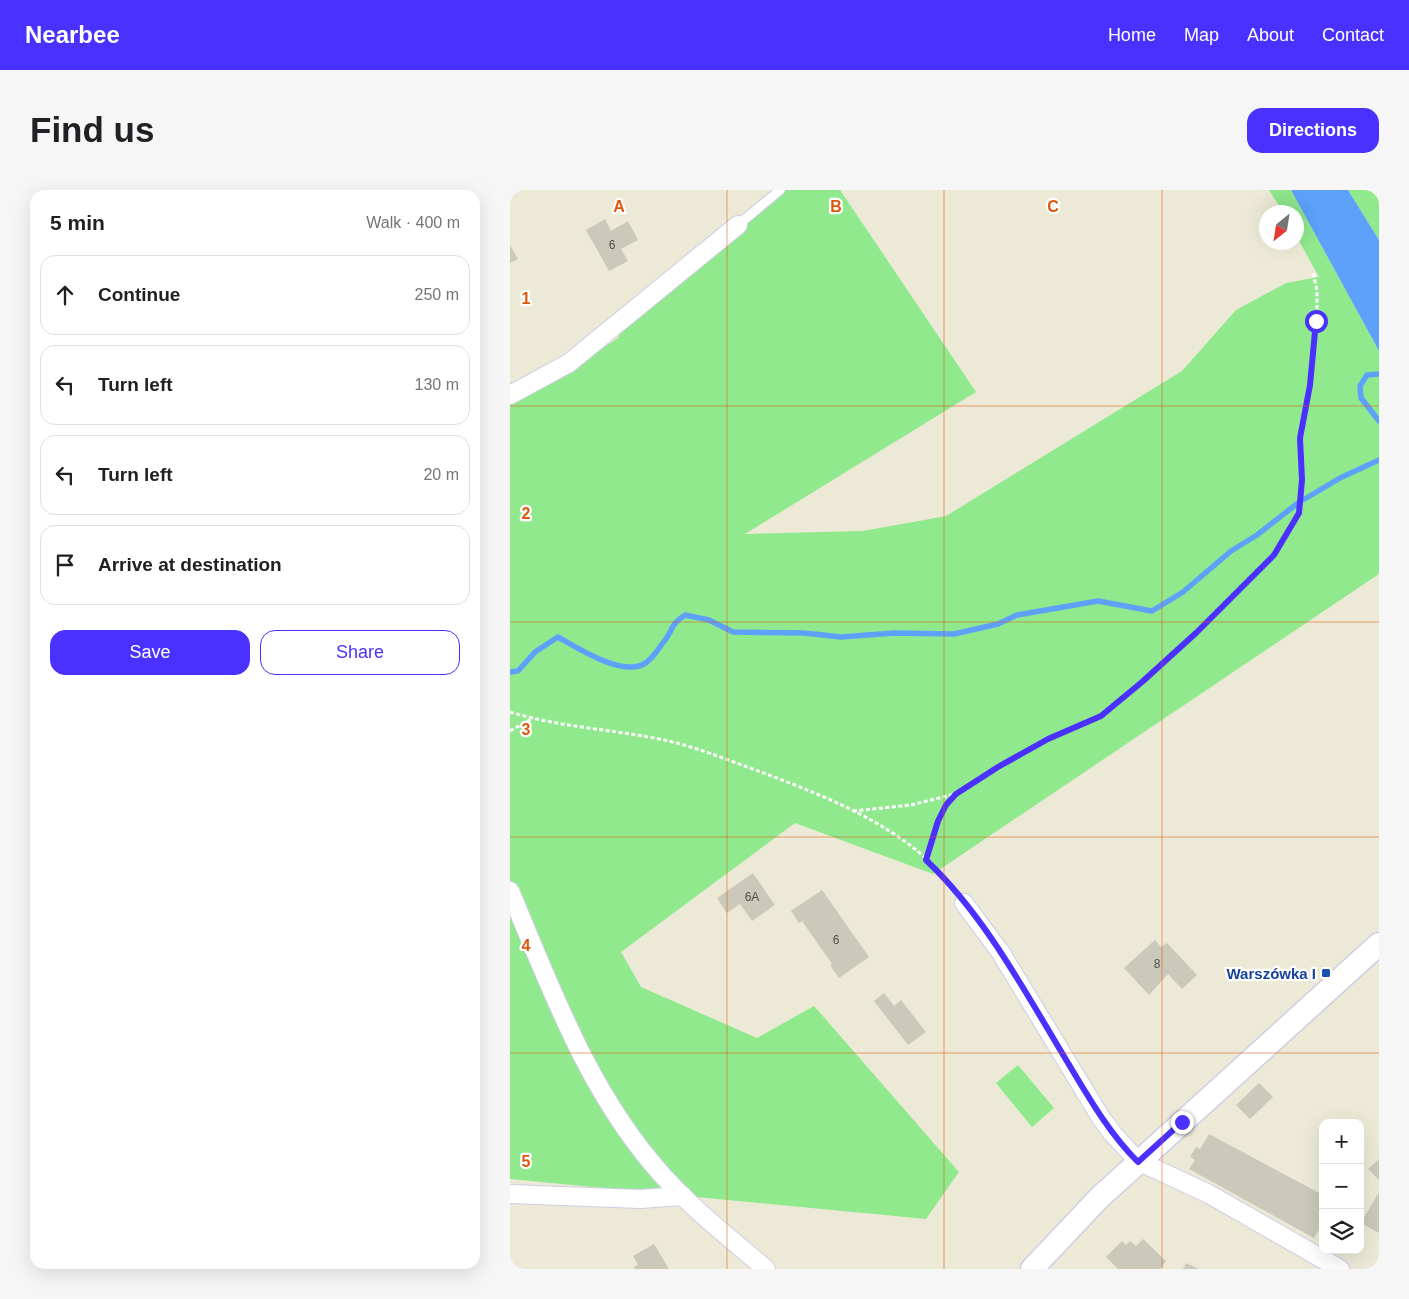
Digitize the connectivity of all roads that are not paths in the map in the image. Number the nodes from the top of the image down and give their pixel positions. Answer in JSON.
{"nodes":[{"id":1,"x":780,"y":190,"type":"edge"},
{"id":2,"x":738,"y":225,"type":"joint"},
{"id":3,"x":510,"y":395,"type":"edge"},
{"id":4,"x":510,"y":891,"type":"edge"},
{"id":5,"x":964,"y":903,"type":"road end"},
{"id":6,"x":1379,"y":944,"type":"edge"},
{"id":7,"x":1138,"y":1162,"type":"junction"},
{"id":8,"x":510,"y":1194,"type":"edge"},
{"id":9,"x":682,"y":1196,"type":"junction"},
{"id":10,"x":766,"y":1269,"type":"edge"},
{"id":11,"x":1032,"y":1269,"type":"edge"},
{"id":12,"x":1340,"y":1269,"type":"edge"}],
"edges":[{"from":1,"to":2,"type":"lane"},
{"from":2,"to":3,"type":"street"},
{"from":4,"to":9,"type":"street"},
{"from":5,"to":7,"type":"street"},
{"from":6,"to":7,"type":"street"},
{"from":7,"to":11,"type":"street"},
{"from":7,"to":12,"type":"street"},
{"from":8,"to":9,"type":"street"},
{"from":9,"to":10,"type":"street"}]}
